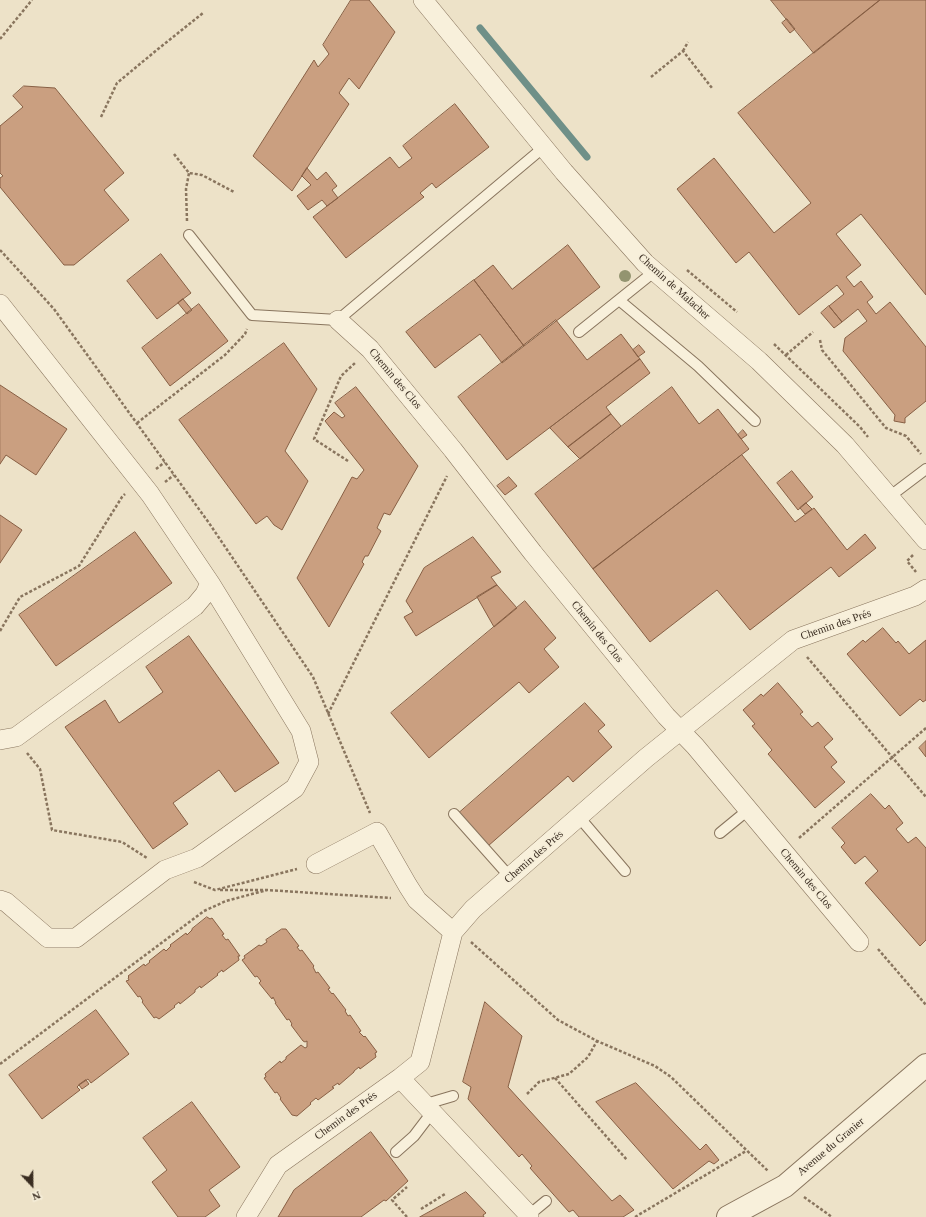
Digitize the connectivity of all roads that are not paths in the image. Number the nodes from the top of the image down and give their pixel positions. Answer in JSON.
{"nodes":[{"id":1,"x":424,"y":0,"type":"edge"},
{"id":2,"x":544,"y":147,"type":"junction"},
{"id":3,"x":189,"y":235,"type":"road end"},
{"id":4,"x":655,"y":271,"type":"junction"},
{"id":5,"x":619,"y":300,"type":"junction"},
{"id":6,"x":0,"y":304,"type":"edge"},
{"id":7,"x":338,"y":320,"type":"junction"},
{"id":8,"x":578,"y":332,"type":"dead end"},
{"id":9,"x":755,"y":421,"type":"dead end"},
{"id":10,"x":926,"y":469,"type":"edge"},
{"id":11,"x":889,"y":497,"type":"junction"},
{"id":12,"x":921,"y":546,"type":"edge"},
{"id":13,"x":210,"y":583,"type":"junction"},
{"id":14,"x":926,"y":589,"type":"edge"},
{"id":15,"x":680,"y":731,"type":"junction"},
{"id":16,"x":0,"y":740,"type":"edge"},
{"id":17,"x":748,"y":810,"type":"junction"},
{"id":18,"x":454,"y":814,"type":"dead end"},
{"id":19,"x":579,"y":817,"type":"junction"},
{"id":20,"x":720,"y":833,"type":"dead end"},
{"id":21,"x":316,"y":864,"type":"road end"},
{"id":22,"x":625,"y":871,"type":"dead end"},
{"id":23,"x":510,"y":877,"type":"junction"},
{"id":24,"x":0,"y":900,"type":"edge"},
{"id":25,"x":453,"y":932,"type":"junction"},
{"id":26,"x":859,"y":942,"type":"road end"},
{"id":27,"x":926,"y":1065,"type":"edge"},
{"id":28,"x":400,"y":1078,"type":"junction"},
{"id":29,"x":452,"y":1096,"type":"dead end"},
{"id":30,"x":430,"y":1108,"type":"junction"},
{"id":31,"x":396,"y":1152,"type":"dead end"},
{"id":32,"x":546,"y":1201,"type":"dead end"},
{"id":33,"x":529,"y":1215,"type":"joint"},
{"id":34,"x":246,"y":1217,"type":"edge"},
{"id":35,"x":728,"y":1217,"type":"edge"}],
"edges":[{"from":1,"to":2,"type":"street","name":"Chemin de Malacher"},
{"from":2,"to":4,"type":"street","name":"Chemin de Malacher"},
{"from":2,"to":7,"type":"lane"},
{"from":3,"to":7,"type":"lane"},
{"from":4,"to":5,"type":"lane"},
{"from":4,"to":11,"type":"street","name":"Chemin de Malacher"},
{"from":5,"to":8,"type":"lane"},
{"from":5,"to":9,"type":"lane"},
{"from":6,"to":13,"type":"street"},
{"from":7,"to":15,"type":"street","name":"Chemin des Clos"},
{"from":10,"to":11,"type":"lane"},
{"from":11,"to":12,"type":"street","name":"Chemin de Malacher"},
{"from":13,"to":16,"type":"street"},
{"from":13,"to":24,"type":"street"},
{"from":14,"to":15,"type":"street","name":"Chemin des Prés"},
{"from":15,"to":17,"type":"street","name":"Chemin des Clos"},
{"from":15,"to":19,"type":"street","name":"Chemin des Prés"},
{"from":17,"to":20,"type":"lane"},
{"from":17,"to":26,"type":"street","name":"Chemin des Clos"},
{"from":18,"to":23,"type":"lane"},
{"from":19,"to":22,"type":"lane"},
{"from":19,"to":23,"type":"street","name":"Chemin des Prés"},
{"from":21,"to":25,"type":"street"},
{"from":23,"to":25,"type":"street","name":"Chemin des Prés"},
{"from":25,"to":28,"type":"street","name":"Chemin des Prés"},
{"from":27,"to":35,"type":"street","name":"Avenue du Granier"},
{"from":28,"to":30,"type":"street"},
{"from":28,"to":34,"type":"street","name":"Chemin des Prés"},
{"from":29,"to":30,"type":"lane"},
{"from":30,"to":31,"type":"lane"},
{"from":30,"to":33,"type":"street"},
{"from":32,"to":33,"type":"lane"}]}
